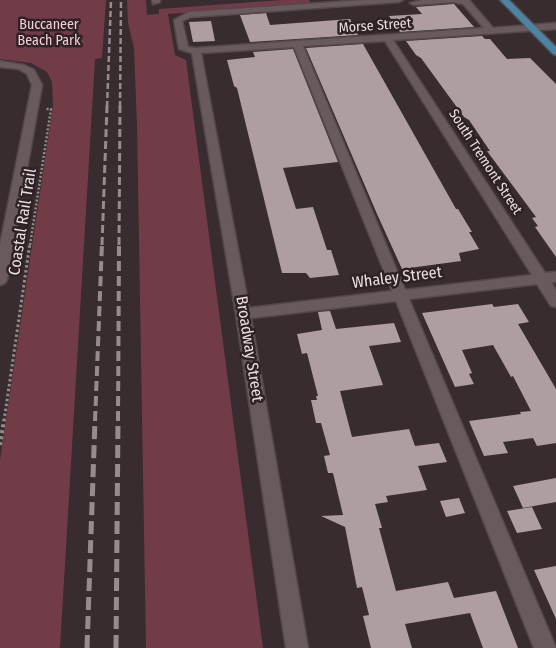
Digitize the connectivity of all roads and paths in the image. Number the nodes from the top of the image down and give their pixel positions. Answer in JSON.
{"nodes":[{"id":1,"x":399,"y":0,"type":"edge"},
{"id":2,"x":504,"y":0,"type":"edge"},
{"id":3,"x":414,"y":2,"type":"dead end"},
{"id":4,"x":556,"y":26,"type":"edge"},
{"id":5,"x":531,"y":28,"type":"junction"},
{"id":6,"x":491,"y":31,"type":"junction"},
{"id":7,"x":388,"y":39,"type":"junction"},
{"id":8,"x":298,"y":45,"type":"junction"},
{"id":9,"x":196,"y":52,"type":"junction"},
{"id":10,"x":556,"y":52,"type":"edge"},
{"id":11,"x":0,"y":64,"type":"edge"},
{"id":12,"x":33,"y":110,"type":"junction"},
{"id":13,"x":556,"y":277,"type":"edge"},
{"id":14,"x":541,"y":278,"type":"junction"},
{"id":15,"x":0,"y":280,"type":"edge"},
{"id":16,"x":402,"y":295,"type":"junction"},
{"id":17,"x":556,"y":302,"type":"edge"},
{"id":18,"x":243,"y":314,"type":"junction"},
{"id":19,"x":0,"y":445,"type":"edge"},
{"id":20,"x":297,"y":648,"type":"edge"},
{"id":21,"x":545,"y":648,"type":"edge"}],
"edges":[{"from":1,"to":9,"type":"street"},
{"from":2,"to":5,"type":"main road"},
{"from":3,"to":6,"type":"street"},
{"from":4,"to":5,"type":"street","name":"Morse Street"},
{"from":5,"to":6,"type":"street","name":"Morse Street"},
{"from":5,"to":10,"type":"main road"},
{"from":6,"to":7,"type":"street","name":"Morse Street"},
{"from":7,"to":8,"type":"street","name":"Morse Street"},
{"from":7,"to":14,"type":"street","name":"South Tremont Street"},
{"from":8,"to":9,"type":"street","name":"Morse Street"},
{"from":8,"to":16,"type":"street"},
{"from":9,"to":18,"type":"street","name":"Broadway Street"},
{"from":11,"to":12,"type":"street"},
{"from":12,"to":15,"type":"street"},
{"from":12,"to":19,"type":"path","name":"Coastal Rail Trail"},
{"from":13,"to":14,"type":"street","name":"Whaley Street"},
{"from":14,"to":16,"type":"street","name":"Whaley Street"},
{"from":14,"to":17,"type":"street","name":"South Tremont Street"},
{"from":16,"to":18,"type":"street","name":"Whaley Street"},
{"from":16,"to":21,"type":"street"},
{"from":18,"to":20,"type":"street","name":"Broadway Street"}]}
